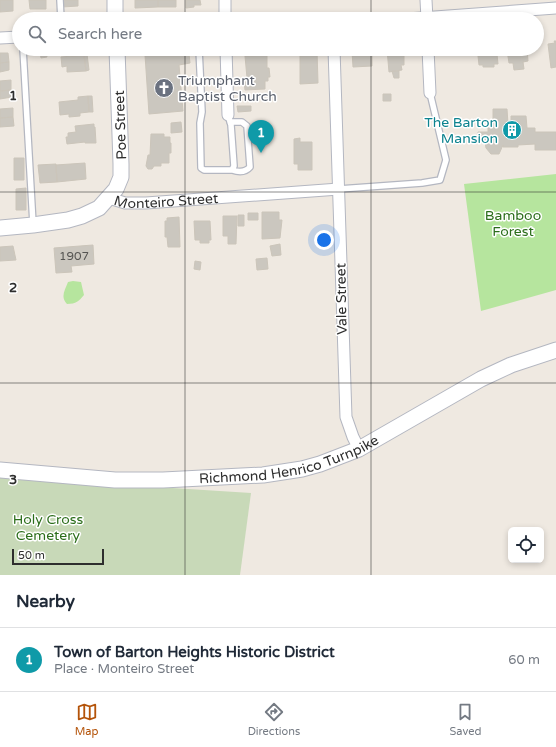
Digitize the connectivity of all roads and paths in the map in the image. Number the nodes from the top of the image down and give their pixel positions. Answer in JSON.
{"nodes":[{"id":1,"x":60,"y":0,"type":"edge"},
{"id":2,"x":114,"y":0,"type":"edge"},
{"id":3,"x":225,"y":0,"type":"edge"},
{"id":4,"x":426,"y":0,"type":"edge"},
{"id":5,"x":556,"y":8,"type":"edge"},
{"id":6,"x":61,"y":12,"type":"edge"},
{"id":7,"x":115,"y":12,"type":"edge"},
{"id":8,"x":225,"y":12,"type":"edge"},
{"id":9,"x":427,"y":12,"type":"edge"},
{"id":10,"x":504,"y":12,"type":"edge"},
{"id":11,"x":12,"y":37,"type":"edge"},
{"id":12,"x":0,"y":38,"type":"edge"},
{"id":13,"x":23,"y":56,"type":"edge"},
{"id":14,"x":117,"y":56,"type":"edge"},
{"id":15,"x":199,"y":56,"type":"edge"},
{"id":16,"x":226,"y":56,"type":"edge"},
{"id":17,"x":334,"y":56,"type":"edge"},
{"id":18,"x":428,"y":56,"type":"edge"},
{"id":19,"x":430,"y":93,"type":"joint"},
{"id":20,"x":229,"y":119,"type":"junction"},
{"id":21,"x":232,"y":170,"type":"junction"},
{"id":22,"x":339,"y":189,"type":"junction"},
{"id":23,"x":109,"y":198,"type":"junction"},
{"id":24,"x":33,"y":226,"type":"junction"},
{"id":25,"x":0,"y":228,"type":"edge"},
{"id":26,"x":556,"y":350,"type":"edge"},
{"id":27,"x":359,"y":449,"type":"junction"},
{"id":28,"x":0,"y":470,"type":"edge"}],
"edges":[{"from":1,"to":6,"type":"lane"},
{"from":2,"to":7,"type":"street"},
{"from":3,"to":8,"type":"street"},
{"from":4,"to":9,"type":"street"},
{"from":5,"to":10,"type":"street"},
{"from":11,"to":12,"type":"street"},
{"from":13,"to":24,"type":"lane"},
{"from":14,"to":23,"type":"street","name":"Poe Street"},
{"from":15,"to":21,"type":"lane"},
{"from":16,"to":20,"type":"street"},
{"from":17,"to":22,"type":"street","name":"Vale Street"},
{"from":18,"to":19,"type":"street"},
{"from":19,"to":22,"type":"lane"},
{"from":20,"to":21,"type":"lane"},
{"from":20,"to":21,"type":"lane"},
{"from":22,"to":23,"type":"street","name":"Monteiro Street"},
{"from":22,"to":27,"type":"street","name":"Vale Street"},
{"from":23,"to":24,"type":"street","name":"Monteiro Street"},
{"from":24,"to":25,"type":"street","name":"Monteiro Street"},
{"from":26,"to":27,"type":"street","name":"Richmond Henrico Turnpike"},
{"from":27,"to":28,"type":"street","name":"Richmond Henrico Turnpike"}]}
